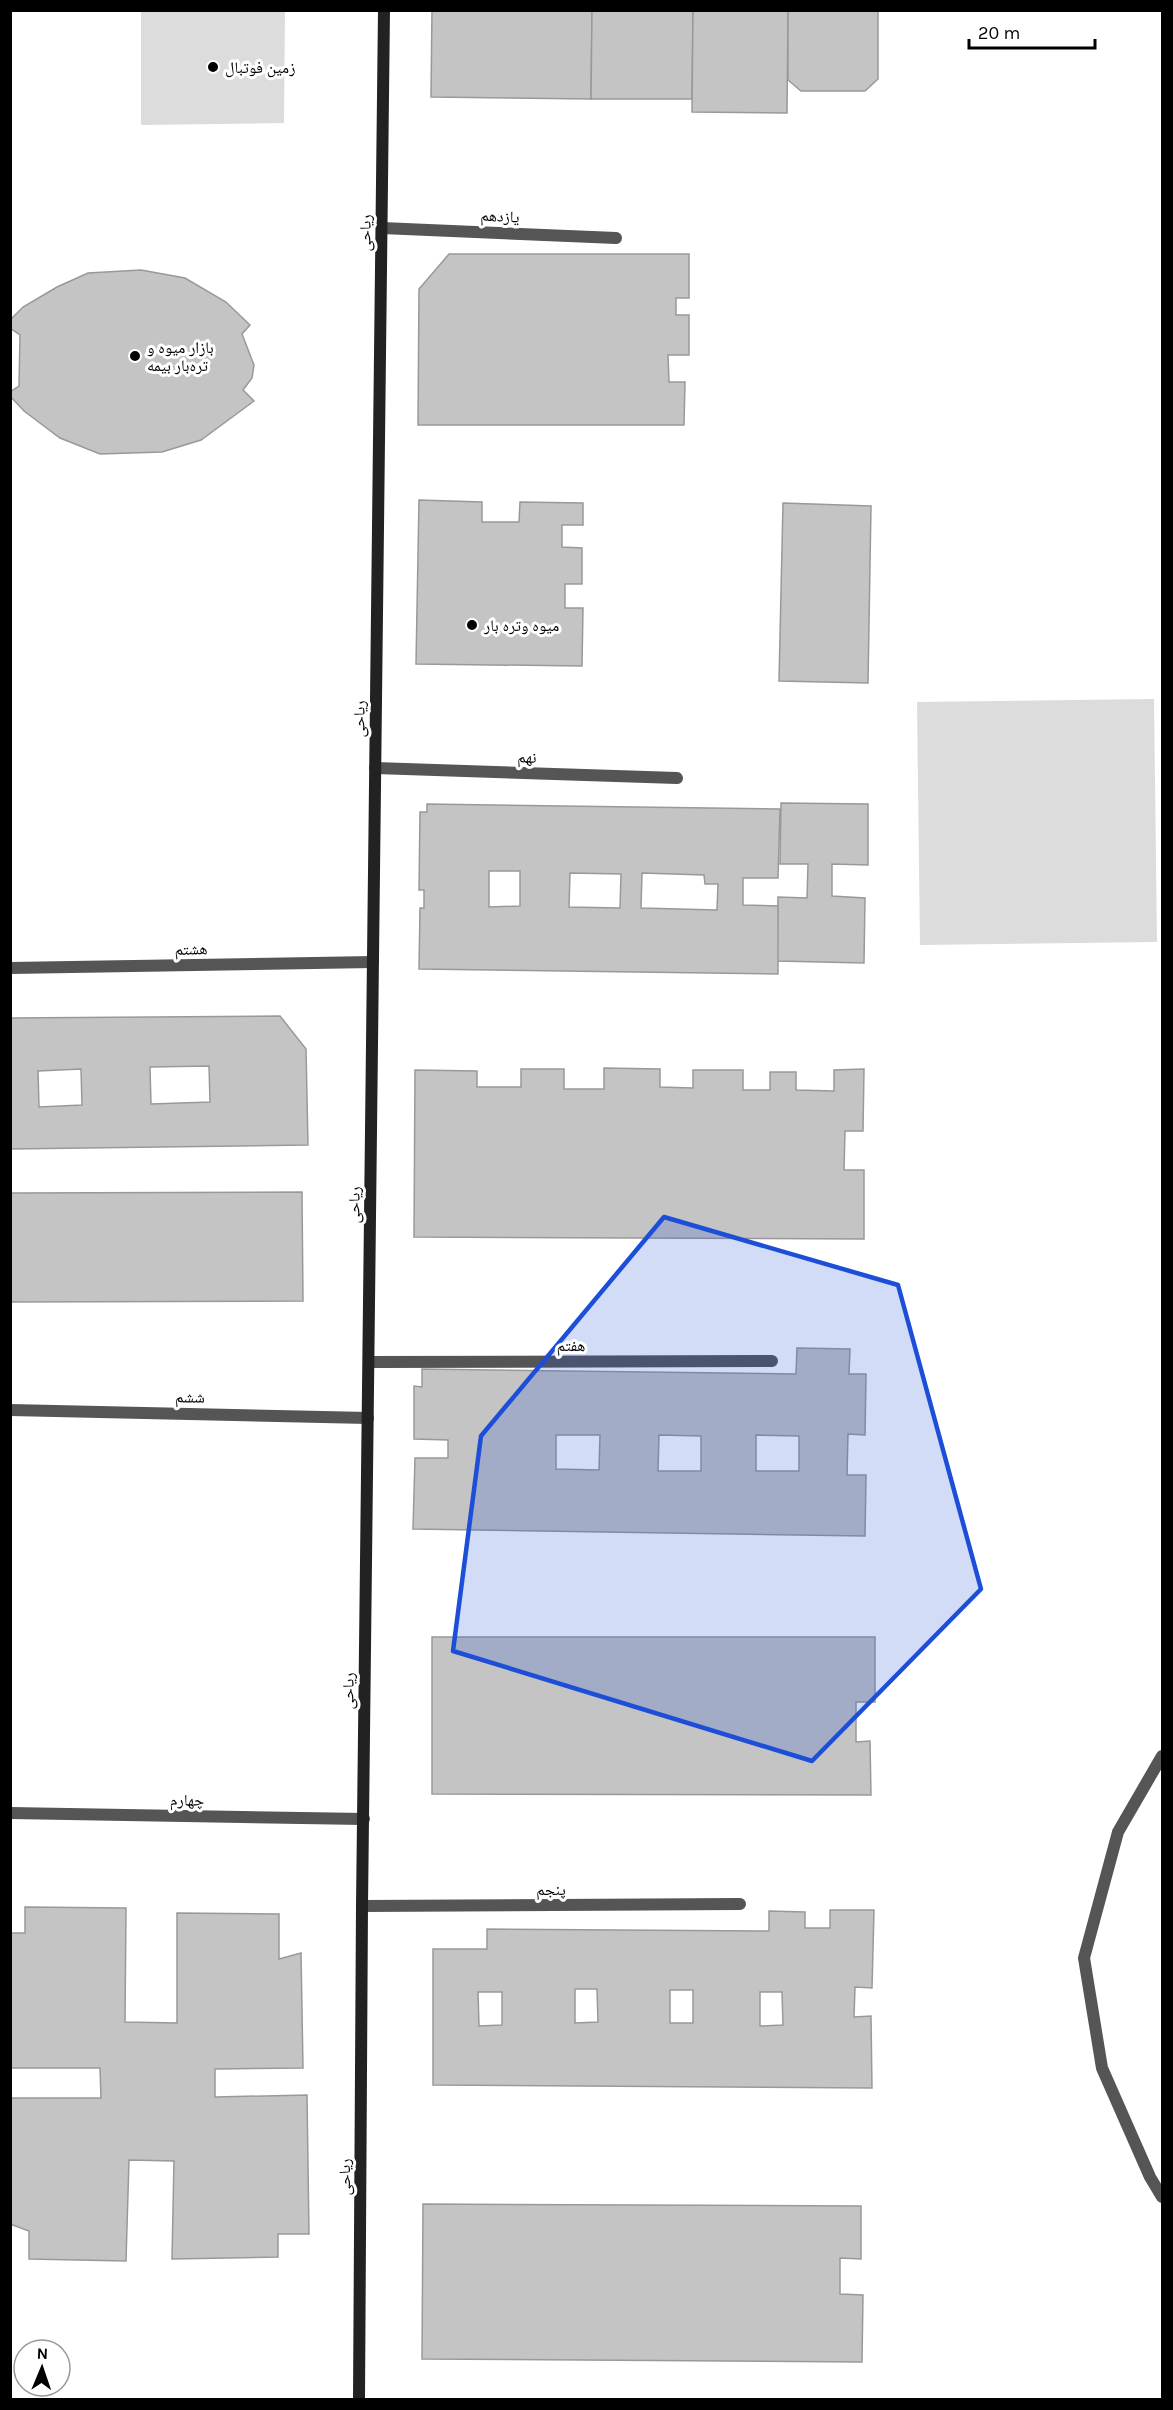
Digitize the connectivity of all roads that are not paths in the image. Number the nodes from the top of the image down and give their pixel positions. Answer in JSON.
{"nodes":[{"id":1,"x":384,"y":10,"type":"edge"},
{"id":2,"x":382,"y":228,"type":"junction"},
{"id":3,"x":616,"y":238,"type":"dead end"},
{"id":4,"x":375,"y":768,"type":"junction"},
{"id":5,"x":677,"y":778,"type":"dead end"},
{"id":6,"x":373,"y":963,"type":"junction"},
{"id":7,"x":10,"y":968,"type":"edge"},
{"id":8,"x":772,"y":1361,"type":"dead end"},
{"id":9,"x":369,"y":1362,"type":"junction"},
{"id":10,"x":10,"y":1410,"type":"edge"},
{"id":11,"x":368,"y":1418,"type":"junction"},
{"id":12,"x":1162,"y":1756,"type":"edge"},
{"id":13,"x":10,"y":1813,"type":"edge"},
{"id":14,"x":364,"y":1819,"type":"junction"},
{"id":15,"x":740,"y":1904,"type":"dead end"},
{"id":16,"x":362,"y":1906,"type":"junction"},
{"id":17,"x":1162,"y":2197,"type":"edge"},
{"id":18,"x":359,"y":2400,"type":"edge"}],
"edges":[{"from":1,"to":2,"type":"street","name":"ریاحی"},
{"from":2,"to":3,"type":"street","name":"یازدهم"},
{"from":2,"to":4,"type":"street","name":"ریاحی"},
{"from":4,"to":5,"type":"street","name":"نهم"},
{"from":4,"to":6,"type":"street","name":"ریاحی"},
{"from":6,"to":7,"type":"street","name":"هشتم"},
{"from":6,"to":9,"type":"street","name":"ریاحی"},
{"from":8,"to":9,"type":"street","name":"هفتم"},
{"from":9,"to":11,"type":"street","name":"ریاحی"},
{"from":10,"to":11,"type":"street","name":"ششم"},
{"from":11,"to":14,"type":"street","name":"ریاحی"},
{"from":12,"to":17,"type":"street"},
{"from":13,"to":14,"type":"street","name":"چهارم"},
{"from":14,"to":16,"type":"street","name":"ریاحی"},
{"from":15,"to":16,"type":"street","name":"پنجم"},
{"from":16,"to":18,"type":"street","name":"ریاحی"}]}
